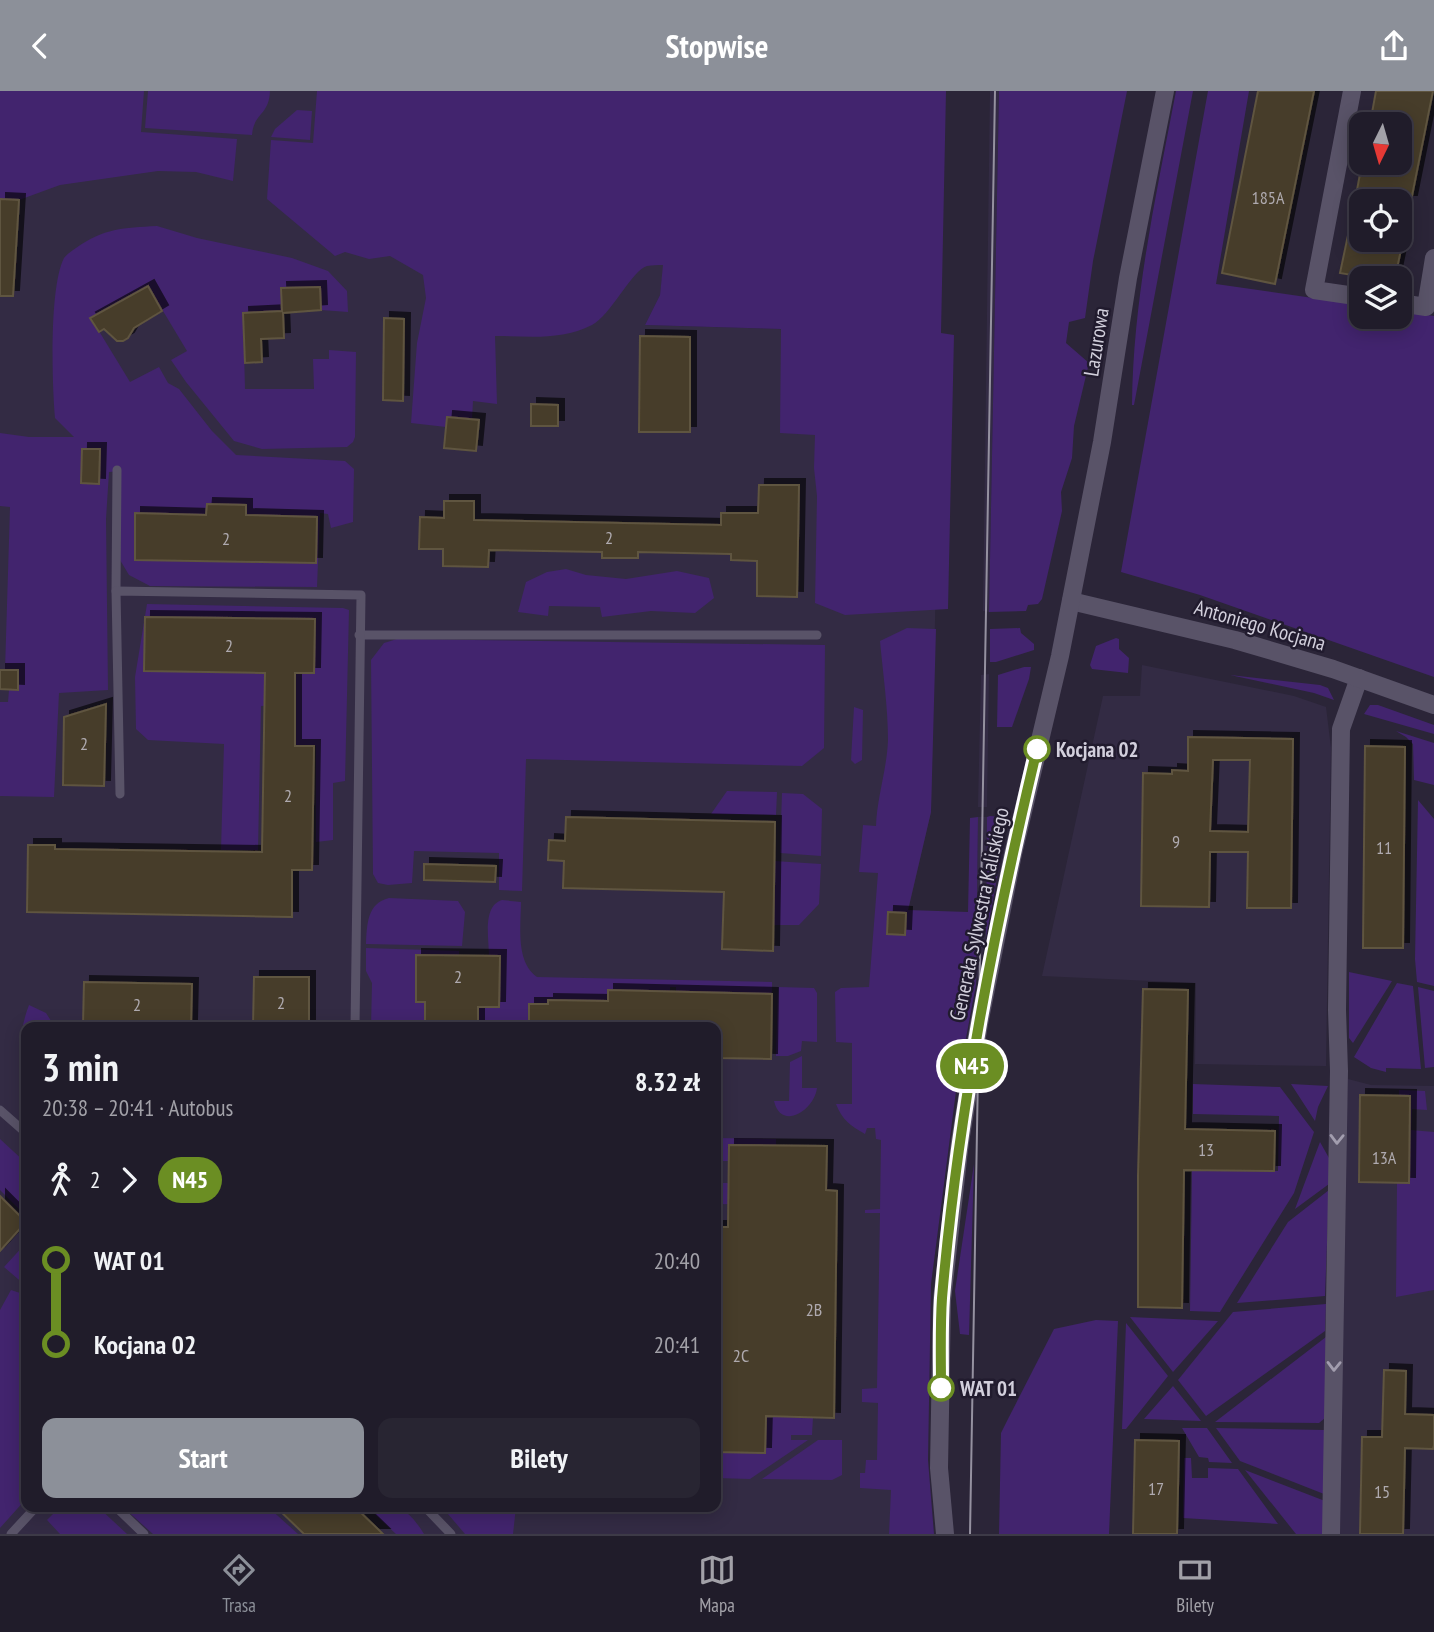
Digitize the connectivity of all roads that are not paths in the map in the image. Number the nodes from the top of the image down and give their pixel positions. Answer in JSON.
{"nodes":[{"id":1,"x":1166,"y":91,"type":"edge"},
{"id":2,"x":1352,"y":91,"type":"edge"},
{"id":3,"x":1434,"y":258,"type":"edge"},
{"id":4,"x":1349,"y":295,"type":"edge"},
{"id":5,"x":1412,"y":305,"type":"edge"},
{"id":6,"x":117,"y":471,"type":"dead end"},
{"id":7,"x":116,"y":591,"type":"junction"},
{"id":8,"x":1071,"y":601,"type":"junction"},
{"id":9,"x":359,"y":635,"type":"junction"},
{"id":10,"x":817,"y":635,"type":"dead end"},
{"id":11,"x":1359,"y":678,"type":"junction"},
{"id":12,"x":1434,"y":705,"type":"edge"},
{"id":13,"x":120,"y":794,"type":"dead end"},
{"id":14,"x":355,"y":1022,"type":"edge"},
{"id":15,"x":0,"y":1110,"type":"edge"},
{"id":16,"x":21,"y":1129,"type":"edge"},
{"id":17,"x":31,"y":1512,"type":"edge"},
{"id":18,"x":121,"y":1512,"type":"edge"},
{"id":19,"x":430,"y":1512,"type":"edge"},
{"id":20,"x":10,"y":1534,"type":"edge"},
{"id":21,"x":144,"y":1534,"type":"edge"},
{"id":22,"x":451,"y":1534,"type":"edge"},
{"id":23,"x":945,"y":1534,"type":"edge"},
{"id":24,"x":1331,"y":1534,"type":"edge"}],
"edges":[{"from":1,"to":8,"type":"street","name":"Lazurowa"},
{"from":2,"to":4,"type":"street"},
{"from":3,"to":5,"type":"street"},
{"from":6,"to":7,"type":"lane"},
{"from":7,"to":9,"type":"lane"},
{"from":7,"to":13,"type":"lane"},
{"from":8,"to":11,"type":"street","name":"Antoniego Kocjana"},
{"from":8,"to":23,"type":"street","name":"Generała Sylwestra Kaliskiego"},
{"from":9,"to":10,"type":"lane"},
{"from":9,"to":14,"type":"lane"},
{"from":11,"to":12,"type":"street","name":"Antoniego Kocjana"},
{"from":11,"to":24,"type":"street","one_way":true},
{"from":15,"to":16,"type":"lane"},
{"from":17,"to":20,"type":"lane"},
{"from":18,"to":21,"type":"lane"},
{"from":19,"to":22,"type":"lane"}]}
